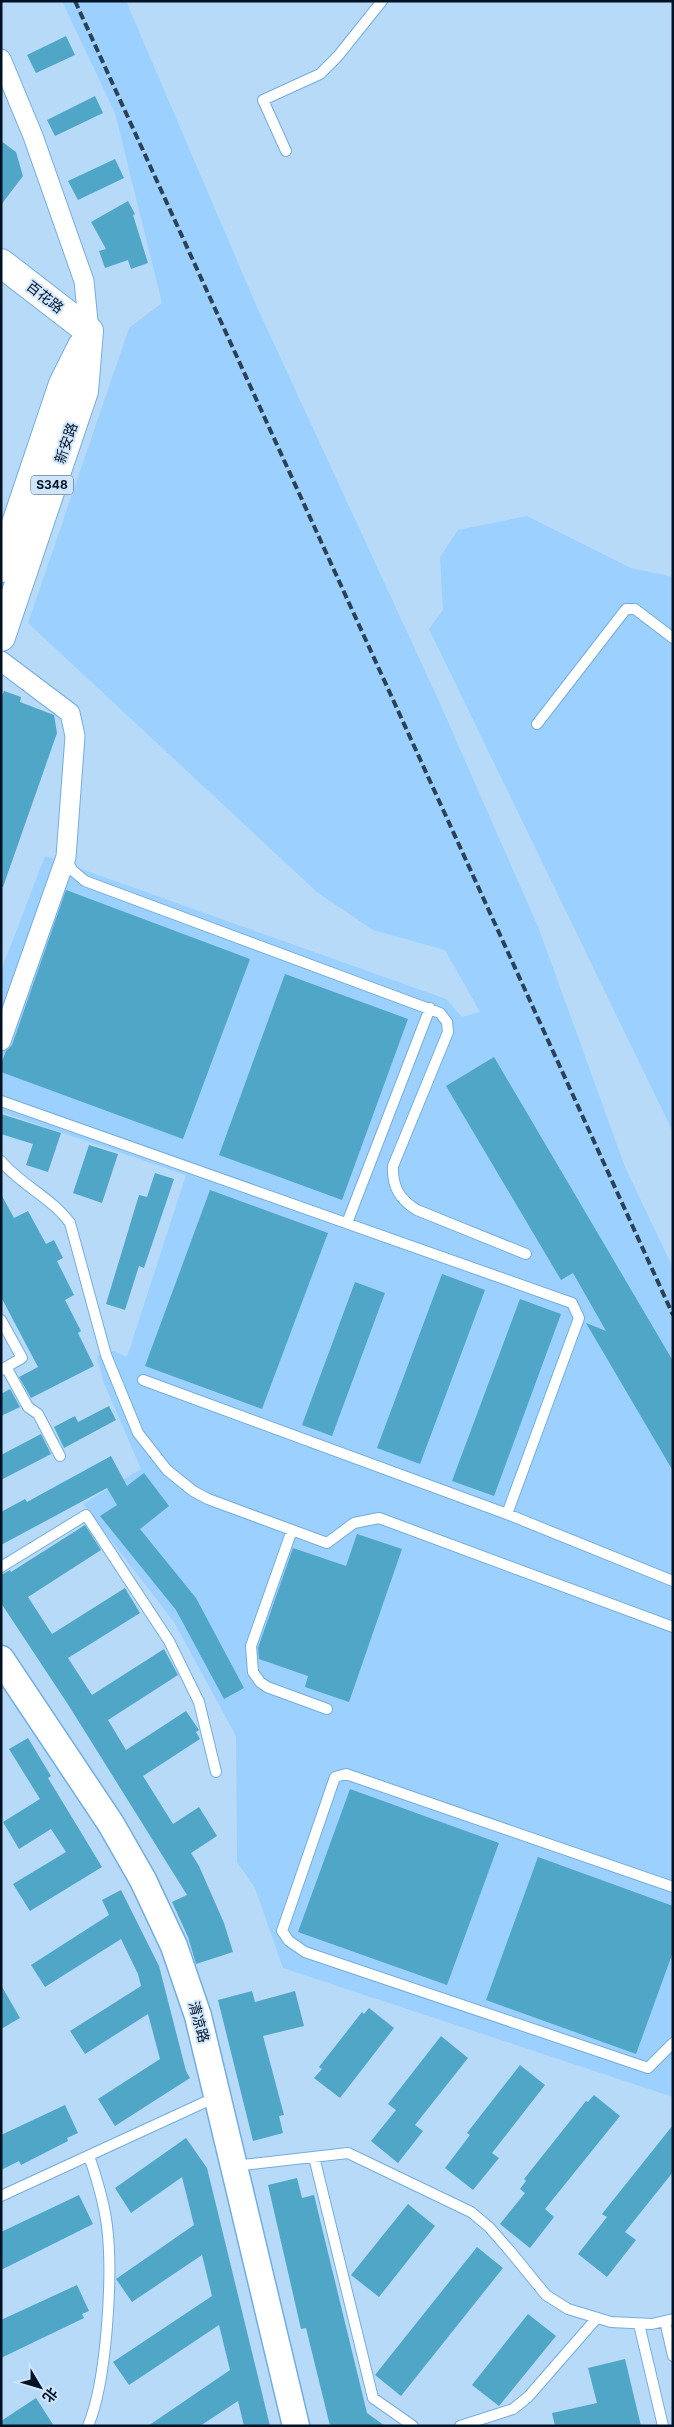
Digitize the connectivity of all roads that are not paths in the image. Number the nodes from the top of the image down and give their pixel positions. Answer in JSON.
{"nodes":[{"id":1,"x":382,"y":1,"type":"edge"},
{"id":2,"x":1,"y":59,"type":"edge"},
{"id":3,"x":286,"y":151,"type":"dead end"},
{"id":4,"x":1,"y":263,"type":"edge"},
{"id":5,"x":89,"y":331,"type":"junction"},
{"id":6,"x":2,"y":560,"type":"edge"},
{"id":7,"x":1,"y":637,"type":"edge"},
{"id":8,"x":673,"y":638,"type":"edge"},
{"id":9,"x":1,"y":661,"type":"edge"},
{"id":10,"x":537,"y":724,"type":"dead end"},
{"id":11,"x":66,"y":858,"type":"junction"},
{"id":12,"x":430,"y":1008,"type":"junction"},
{"id":13,"x":1,"y":1042,"type":"edge"},
{"id":14,"x":1,"y":1101,"type":"edge"},
{"id":15,"x":1,"y":1161,"type":"edge"},
{"id":16,"x":347,"y":1223,"type":"junction"},
{"id":17,"x":526,"y":1254,"type":"dead end"},
{"id":18,"x":1,"y":1320,"type":"edge"},
{"id":19,"x":4,"y":1369,"type":"edge"},
{"id":20,"x":143,"y":1380,"type":"dead end"},
{"id":21,"x":60,"y":1456,"type":"dead end"},
{"id":22,"x":507,"y":1514,"type":"junction"},
{"id":23,"x":292,"y":1530,"type":"junction"},
{"id":24,"x":1,"y":1567,"type":"edge"},
{"id":25,"x":673,"y":1581,"type":"edge"},
{"id":26,"x":673,"y":1627,"type":"edge"},
{"id":27,"x":1,"y":1659,"type":"edge"},
{"id":28,"x":327,"y":1709,"type":"dead end"},
{"id":29,"x":216,"y":1772,"type":"dead end"},
{"id":30,"x":673,"y":1887,"type":"edge"},
{"id":31,"x":673,"y":2043,"type":"edge"},
{"id":32,"x":216,"y":2097,"type":"junction"},
{"id":33,"x":89,"y":2156,"type":"junction"},
{"id":34,"x":314,"y":2157,"type":"junction"},
{"id":35,"x":233,"y":2166,"type":"junction"},
{"id":36,"x":1,"y":2196,"type":"edge"},
{"id":37,"x":596,"y":2319,"type":"junction"},
{"id":38,"x":669,"y":2320,"type":"edge"},
{"id":39,"x":639,"y":2324,"type":"junction"},
{"id":40,"x":673,"y":2356,"type":"edge"},
{"id":41,"x":88,"y":2426,"type":"edge"},
{"id":42,"x":296,"y":2426,"type":"edge"},
{"id":43,"x":413,"y":2426,"type":"edge"},
{"id":44,"x":460,"y":2426,"type":"edge"},
{"id":45,"x":663,"y":2426,"type":"edge"}],
"edges":[{"from":1,"to":3,"type":"lane"},
{"from":2,"to":5,"type":"street","name":"新安路"},
{"from":4,"to":5,"type":"main road","name":"百花路"},
{"from":5,"to":6,"type":"main road","name":"新安路","number":"S348"},
{"from":5,"to":7,"type":"main road","name":"新安路","number":"S348"},
{"from":8,"to":10,"type":"lane"},
{"from":9,"to":11,"type":"street"},
{"from":11,"to":12,"type":"lane"},
{"from":11,"to":13,"type":"street"},
{"from":12,"to":16,"type":"lane"},
{"from":12,"to":17,"type":"lane"},
{"from":14,"to":16,"type":"lane"},
{"from":15,"to":23,"type":"lane"},
{"from":16,"to":22,"type":"lane"},
{"from":18,"to":19,"type":"lane"},
{"from":19,"to":21,"type":"lane"},
{"from":20,"to":22,"type":"lane"},
{"from":22,"to":25,"type":"lane"},
{"from":23,"to":26,"type":"lane"},
{"from":23,"to":28,"type":"lane"},
{"from":24,"to":29,"type":"lane"},
{"from":27,"to":32,"type":"street","name":"清凉路"},
{"from":30,"to":31,"type":"lane"},
{"from":32,"to":33,"type":"lane"},
{"from":32,"to":35,"type":"street","name":"清凉路"},
{"from":33,"to":36,"type":"lane"},
{"from":33,"to":41,"type":"lane"},
{"from":34,"to":35,"type":"lane"},
{"from":34,"to":37,"type":"lane"},
{"from":34,"to":43,"type":"lane"},
{"from":35,"to":42,"type":"street","name":"清凉路"},
{"from":37,"to":39,"type":"lane"},
{"from":37,"to":44,"type":"lane"},
{"from":38,"to":39,"type":"lane"},
{"from":38,"to":40,"type":"lane"},
{"from":39,"to":45,"type":"lane"}]}
